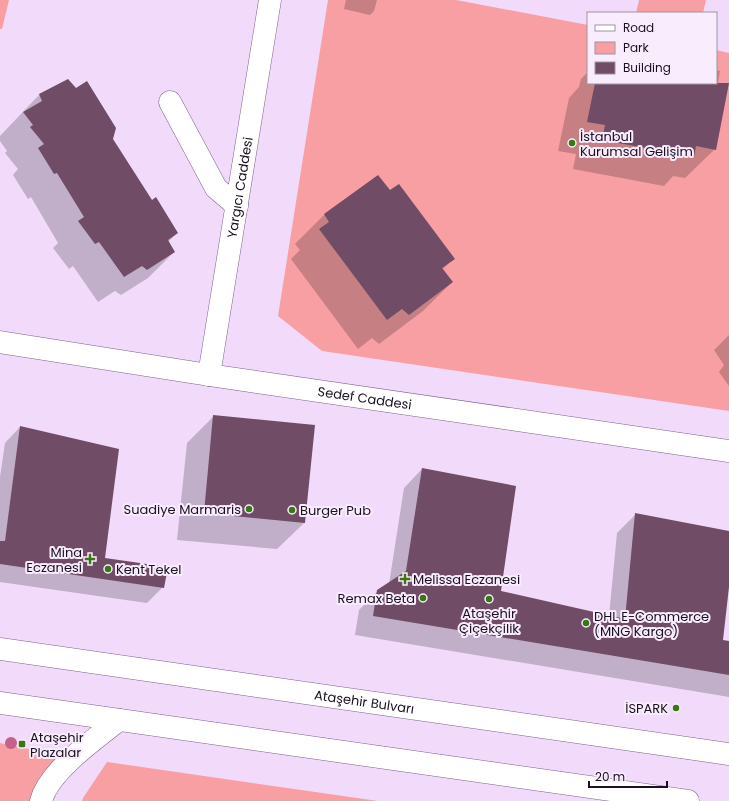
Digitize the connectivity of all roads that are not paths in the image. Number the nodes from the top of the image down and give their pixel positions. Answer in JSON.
{"nodes":[{"id":1,"x":270,"y":0,"type":"edge"},
{"id":2,"x":170,"y":102,"type":"dead end"},
{"id":3,"x":237,"y":206,"type":"junction"},
{"id":4,"x":0,"y":342,"type":"edge"},
{"id":5,"x":209,"y":375,"type":"junction"},
{"id":6,"x":729,"y":451,"type":"edge"},
{"id":7,"x":0,"y":649,"type":"edge"},
{"id":8,"x":0,"y":703,"type":"edge"},
{"id":9,"x":119,"y":720,"type":"junction"},
{"id":10,"x":729,"y":754,"type":"edge"},
{"id":11,"x":41,"y":801,"type":"edge"},
{"id":12,"x":688,"y":801,"type":"edge"}],
"edges":[{"from":1,"to":3,"type":"main road","name":"Yargıcı Caddesi"},
{"from":2,"to":3,"type":"main road"},
{"from":3,"to":5,"type":"main road","name":"Yargıcı Caddesi"},
{"from":4,"to":5,"type":"main road","name":"Sedef Caddesi"},
{"from":5,"to":6,"type":"main road","name":"Sedef Caddesi"},
{"from":7,"to":10,"type":"main road","name":"Ataşehir Bulvarı"},
{"from":8,"to":9,"type":"main road"},
{"from":9,"to":11,"type":"main road"},
{"from":9,"to":12,"type":"main road"}]}
